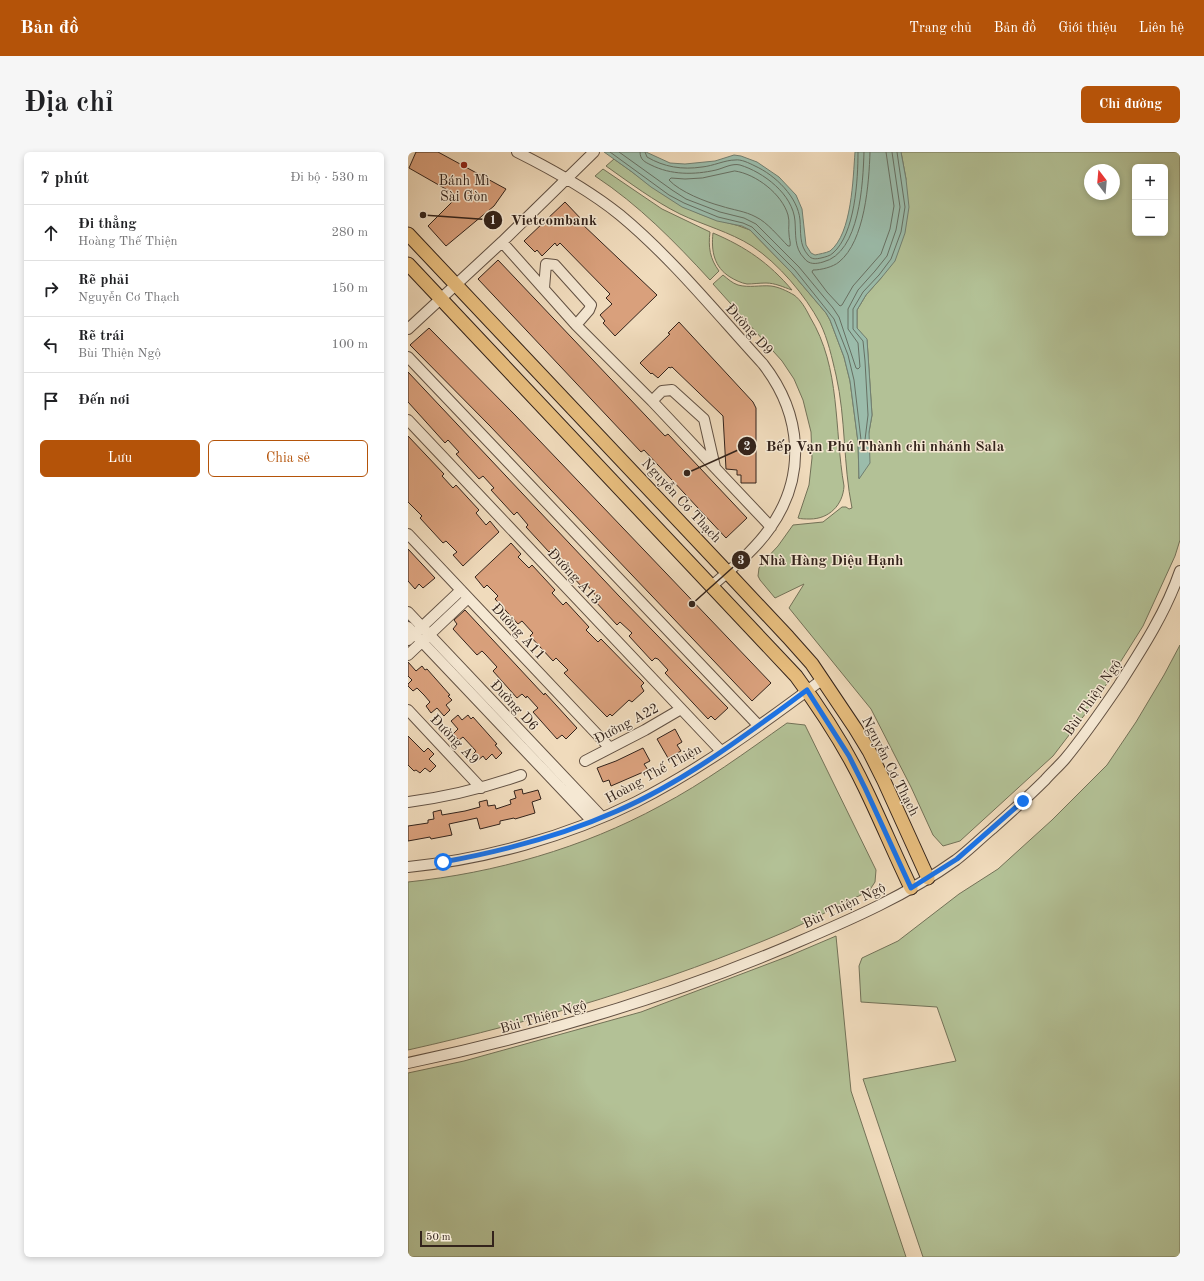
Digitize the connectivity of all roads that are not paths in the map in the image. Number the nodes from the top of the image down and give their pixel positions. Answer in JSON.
{"nodes":[{"id":1,"x":517,"y":152,"type":"edge"},
{"id":2,"x":594,"y":152,"type":"edge"},
{"id":3,"x":567,"y":178,"type":"junction"},
{"id":4,"x":408,"y":234,"type":"edge"},
{"id":5,"x":502,"y":242,"type":"junction"},
{"id":6,"x":408,"y":264,"type":"edge"},
{"id":7,"x":456,"y":284,"type":"junction"},
{"id":8,"x":544,"y":288,"type":"junction"},
{"id":9,"x":441,"y":298,"type":"junction"},
{"id":10,"x":576,"y":324,"type":"junction"},
{"id":11,"x":408,"y":329,"type":"edge"},
{"id":12,"x":408,"y":357,"type":"edge"},
{"id":13,"x":652,"y":401,"type":"junction"},
{"id":14,"x":408,"y":420,"type":"edge"},
{"id":15,"x":715,"y":467,"type":"junction"},
{"id":16,"x":771,"y":527,"type":"junction"},
{"id":17,"x":408,"y":534,"type":"edge"},
{"id":18,"x":1180,"y":571,"type":"edge"},
{"id":19,"x":727,"y":572,"type":"junction"},
{"id":20,"x":712,"y":586,"type":"junction"},
{"id":21,"x":465,"y":594,"type":"junction"},
{"id":22,"x":408,"y":612,"type":"edge"},
{"id":23,"x":426,"y":631,"type":"junction"},
{"id":24,"x":410,"y":634,"type":"edge"},
{"id":25,"x":422,"y":642,"type":"junction"},
{"id":26,"x":408,"y":655,"type":"edge"},
{"id":27,"x":823,"y":678,"type":"junction"},
{"id":28,"x":807,"y":690,"type":"junction"},
{"id":29,"x":681,"y":709,"type":"junction"},
{"id":30,"x":408,"y":710,"type":"edge"},
{"id":31,"x":758,"y":725,"type":"junction"},
{"id":32,"x":610,"y":748,"type":"junction"},
{"id":33,"x":721,"y":751,"type":"junction"},
{"id":34,"x":585,"y":761,"type":"dead end"},
{"id":35,"x":521,"y":775,"type":"dead end"},
{"id":36,"x":482,"y":788,"type":"junction"},
{"id":37,"x":408,"y":802,"type":"edge"},
{"id":38,"x":597,"y":819,"type":"junction"},
{"id":39,"x":408,"y":867,"type":"edge"},
{"id":40,"x":928,"y":878,"type":"junction"},
{"id":41,"x":911,"y":888,"type":"junction"},
{"id":42,"x":408,"y":1063,"type":"edge"}],
"edges":[{"from":1,"to":3,"type":"street","name":"Đường D9"},
{"from":2,"to":3,"type":"street"},
{"from":3,"to":5,"type":"street"},
{"from":3,"to":16,"type":"street","name":"Đường D9"},
{"from":4,"to":7,"type":"main road","name":"Nguyễn Cơ Thạch"},
{"from":5,"to":7,"type":"street"},
{"from":5,"to":8,"type":"street"},
{"from":6,"to":9,"type":"main road"},
{"from":7,"to":9,"type":"street"},
{"from":7,"to":19,"type":"main road","name":"Nguyễn Cơ Thạch"},
{"from":8,"to":10,"type":"street"},
{"from":8,"to":10,"type":"street"},
{"from":9,"to":11,"type":"street"},
{"from":9,"to":20,"type":"main road"},
{"from":10,"to":13,"type":"street"},
{"from":12,"to":31,"type":"street"},
{"from":13,"to":15,"type":"street"},
{"from":13,"to":15,"type":"street"},
{"from":14,"to":29,"type":"street","name":"Đường A13"},
{"from":15,"to":16,"type":"street"},
{"from":16,"to":19,"type":"street","name":"Đường D9"},
{"from":17,"to":21,"type":"street","name":"Đường A11"},
{"from":18,"to":40,"type":"street","name":"Bùi Thiện Ngộ"},
{"from":19,"to":20,"type":"street","name":"Đường D9"},
{"from":19,"to":27,"type":"main road","name":"Nguyễn Cơ Thạch"},
{"from":20,"to":28,"type":"main road"},
{"from":21,"to":23,"type":"street"},
{"from":21,"to":32,"type":"street","name":"Đường A11"},
{"from":22,"to":23,"type":"street","name":"Đường D6"},
{"from":23,"to":24,"type":"street"},
{"from":23,"to":25,"type":"street"},
{"from":23,"to":38,"type":"street","name":"Đường D6"},
{"from":24,"to":25,"type":"street","name":"Đường D6"},
{"from":25,"to":26,"type":"street"},
{"from":25,"to":38,"type":"street","name":"Đường D6"},
{"from":27,"to":28,"type":"street","name":"Hoàng Thế Thiện"},
{"from":27,"to":40,"type":"main road","name":"Nguyễn Cơ Thạch"},
{"from":28,"to":31,"type":"street","name":"Hoàng Thế Thiện"},
{"from":28,"to":41,"type":"main road"},
{"from":29,"to":32,"type":"street","name":"Đường A22"},
{"from":29,"to":33,"type":"street","name":"Đường A13"},
{"from":30,"to":36,"type":"street","name":"Đường A9"},
{"from":31,"to":33,"type":"street","name":"Hoàng Thế Thiện"},
{"from":32,"to":34,"type":"street","name":"Đường A22"},
{"from":33,"to":38,"type":"street","name":"Hoàng Thế Thiện"},
{"from":35,"to":36,"type":"street"},
{"from":36,"to":37,"type":"street"},
{"from":38,"to":39,"type":"street","name":"Hoàng Thế Thiện"},
{"from":40,"to":41,"type":"street","name":"Bùi Thiện Ngộ"},
{"from":41,"to":42,"type":"street","name":"Bùi Thiện Ngộ"}]}
